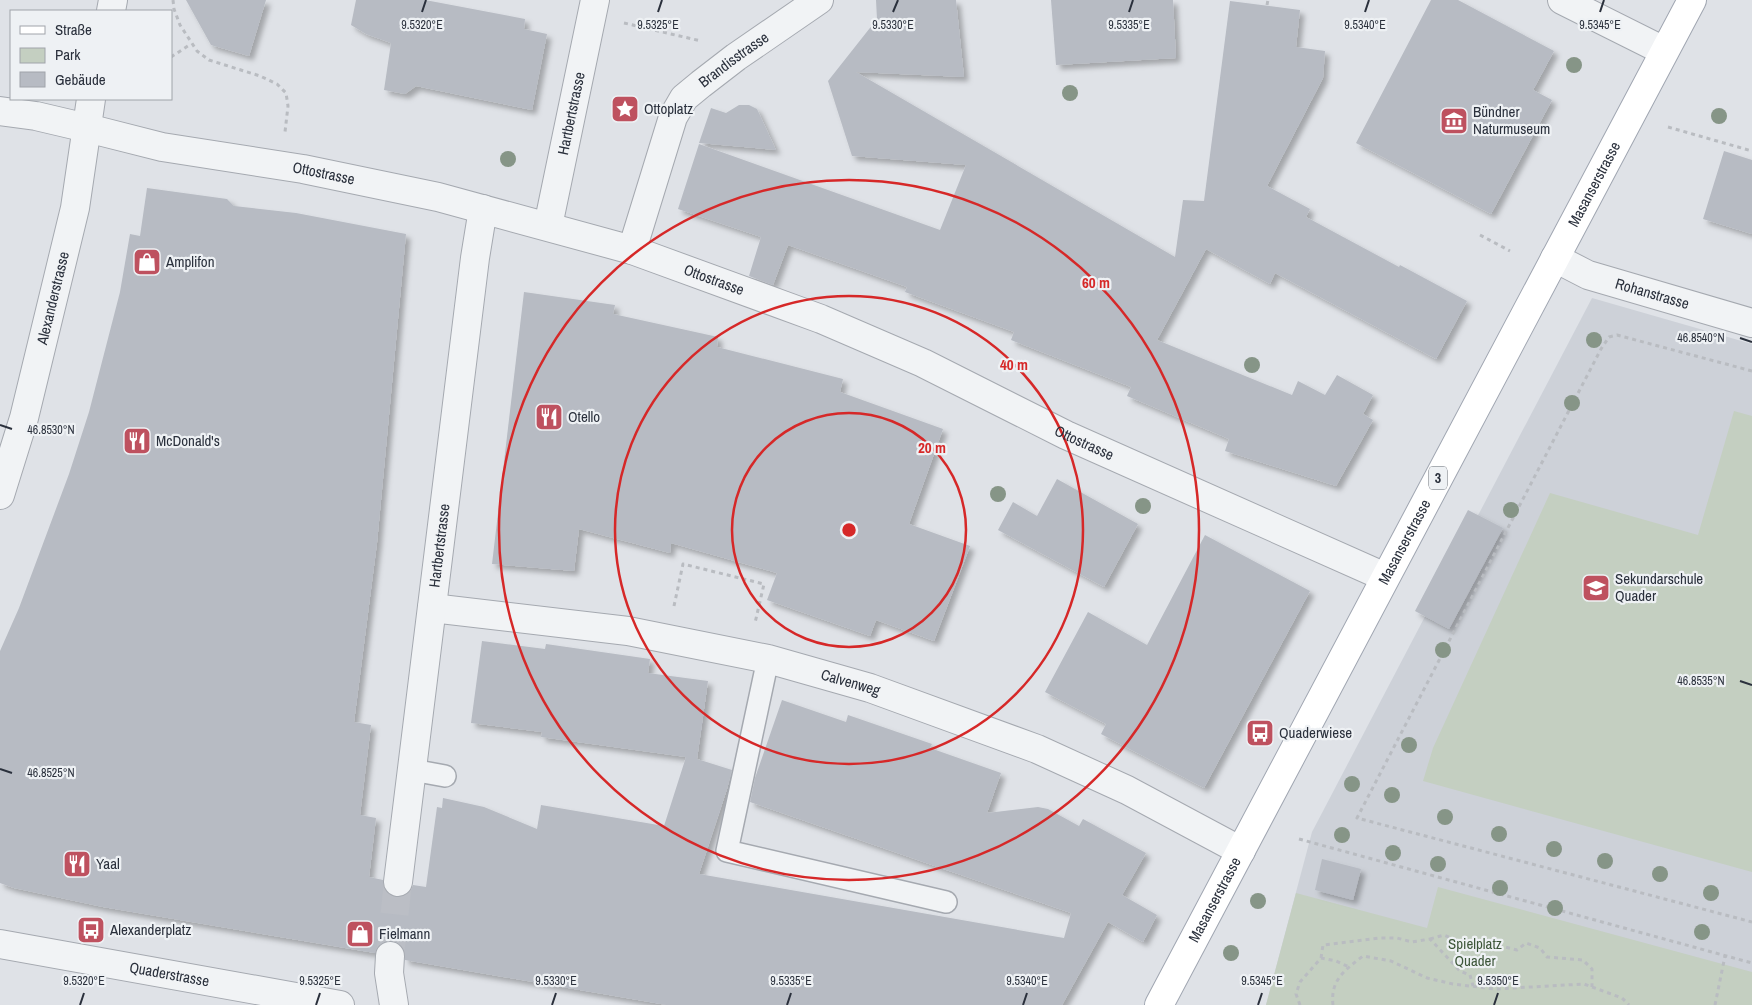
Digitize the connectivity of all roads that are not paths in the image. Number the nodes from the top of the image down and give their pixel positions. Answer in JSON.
{"nodes":[{"id":1,"x":595,"y":0,"type":"edge"},
{"id":2,"x":819,"y":0,"type":"edge"},
{"id":3,"x":1562,"y":0,"type":"edge"},
{"id":4,"x":1692,"y":0,"type":"edge"},
{"id":5,"x":1664,"y":51,"type":"junction"},
{"id":6,"x":91,"y":100,"type":"edge"},
{"id":7,"x":0,"y":111,"type":"edge"},
{"id":8,"x":87,"y":128,"type":"junction"},
{"id":9,"x":483,"y":209,"type":"junction"},
{"id":10,"x":548,"y":226,"type":"junction"},
{"id":11,"x":632,"y":250,"type":"junction"},
{"id":12,"x":1555,"y":258,"type":"junction"},
{"id":13,"x":1752,"y":323,"type":"edge"},
{"id":14,"x":0,"y":495,"type":"edge"},
{"id":15,"x":1385,"y":577,"type":"junction"},
{"id":16,"x":432,"y":608,"type":"junction"},
{"id":17,"x":758,"y":657,"type":"junction"},
{"id":18,"x":412,"y":770,"type":"junction"},
{"id":19,"x":445,"y":776,"type":"dead end"},
{"id":20,"x":1240,"y":851,"type":"junction"},
{"id":21,"x":398,"y":882,"type":"tunnel mouth"},
{"id":22,"x":946,"y":902,"type":"dead end"},
{"id":23,"x":0,"y":944,"type":"edge"},
{"id":24,"x":390,"y":956,"type":"tunnel mouth"},
{"id":25,"x":340,"y":1005,"type":"edge"},
{"id":26,"x":394,"y":1005,"type":"edge"},
{"id":27,"x":1159,"y":1005,"type":"edge"}],
"edges":[{"from":1,"to":10,"type":"street","name":"Hartbertstrasse"},
{"from":2,"to":11,"type":"street","name":"Brandisstrasse"},
{"from":3,"to":5,"type":"street"},
{"from":4,"to":5,"type":"main road","name":"Masanserstrasse","number":"3"},
{"from":5,"to":12,"type":"main road","name":"Masanserstrasse","number":"3"},
{"from":6,"to":8,"type":"street","name":"Alexanderstrasse"},
{"from":7,"to":8,"type":"street","name":"Ottostrasse"},
{"from":8,"to":9,"type":"street","name":"Ottostrasse"},
{"from":8,"to":14,"type":"street","name":"Alexanderstrasse"},
{"from":9,"to":10,"type":"street","name":"Ottostrasse"},
{"from":9,"to":16,"type":"street","name":"Hartbertstrasse"},
{"from":10,"to":11,"type":"street","name":"Ottostrasse"},
{"from":11,"to":15,"type":"street","name":"Ottostrasse"},
{"from":12,"to":13,"type":"street","name":"Rohanstrasse"},
{"from":12,"to":15,"type":"main road","name":"Masanserstrasse","number":"3"},
{"from":15,"to":20,"type":"main road","name":"Masanserstrasse","number":"3"},
{"from":16,"to":17,"type":"street","name":"Calvenweg"},
{"from":16,"to":18,"type":"street","name":"Hartbertstrasse"},
{"from":17,"to":20,"type":"street","name":"Calvenweg"},
{"from":17,"to":22,"type":"lane"},
{"from":18,"to":19,"type":"lane"},
{"from":18,"to":21,"type":"street","name":"Hartbertstrasse"},
{"from":20,"to":27,"type":"main road","name":"Masanserstrasse","number":"3"},
{"from":23,"to":25,"type":"street","name":"Quaderstrasse"},
{"from":24,"to":26,"type":"street"}]}
